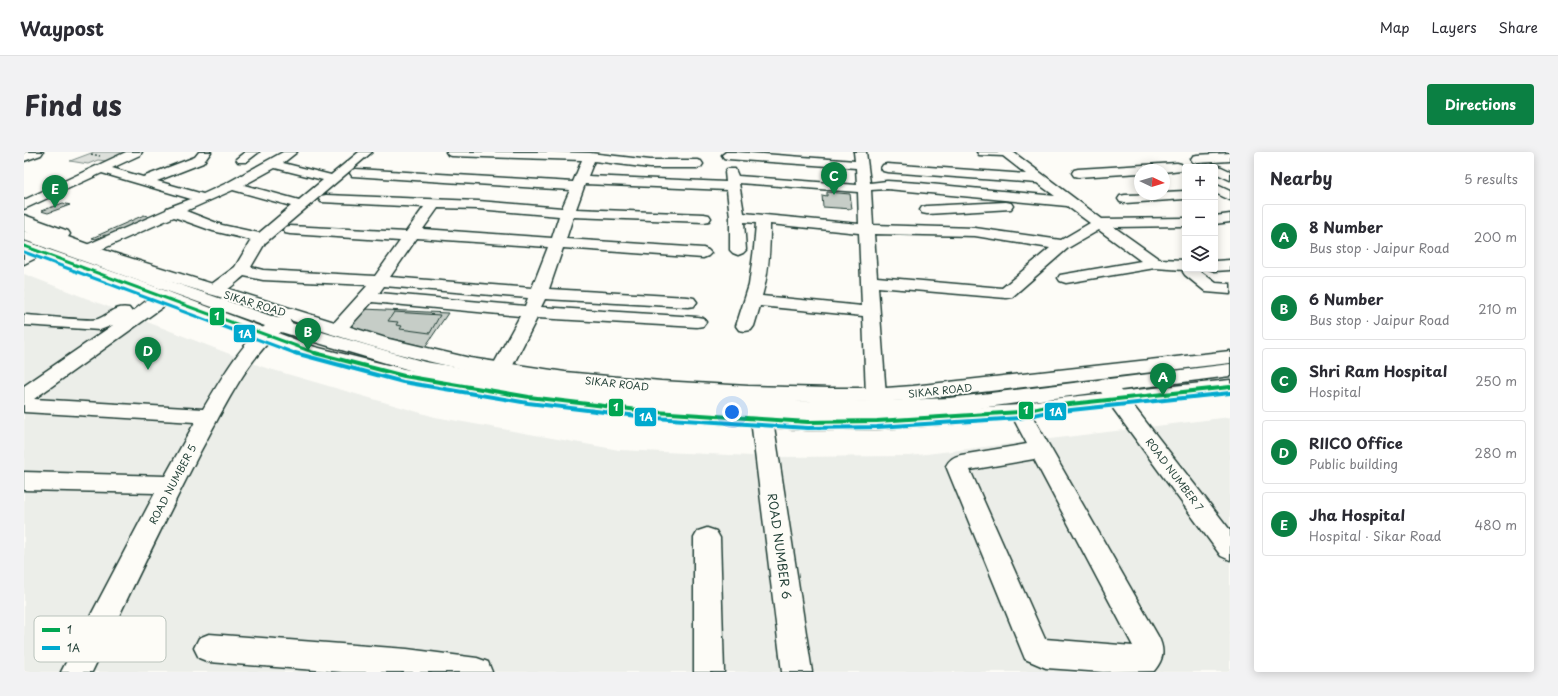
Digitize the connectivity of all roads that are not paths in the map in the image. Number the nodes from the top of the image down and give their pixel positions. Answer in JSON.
{"nodes":[{"id":1,"x":37,"y":152,"type":"edge"},
{"id":2,"x":136,"y":152,"type":"edge"},
{"id":3,"x":205,"y":152,"type":"edge"},
{"id":4,"x":253,"y":152,"type":"edge"},
{"id":5,"x":291,"y":152,"type":"edge"},
{"id":6,"x":366,"y":152,"type":"edge"},
{"id":7,"x":381,"y":152,"type":"edge"},
{"id":8,"x":452,"y":152,"type":"edge"},
{"id":9,"x":983,"y":152,"type":"edge"},
{"id":10,"x":1183,"y":152,"type":"edge"},
{"id":11,"x":512,"y":153,"type":"edge"},
{"id":12,"x":728,"y":153,"type":"edge"},
{"id":13,"x":1006,"y":153,"type":"edge"},
{"id":14,"x":1157,"y":156,"type":"dead end"},
{"id":15,"x":24,"y":157,"type":"edge"},
{"id":16,"x":590,"y":157,"type":"junction"},
{"id":17,"x":636,"y":157,"type":"edge"},
{"id":18,"x":1230,"y":157,"type":"edge"},
{"id":19,"x":867,"y":158,"type":"edge"},
{"id":20,"x":242,"y":159,"type":"dead end"},
{"id":21,"x":1197,"y":159,"type":"junction"},
{"id":22,"x":273,"y":164,"type":"junction"},
{"id":23,"x":697,"y":164,"type":"dead end"},
{"id":24,"x":1206,"y":164,"type":"edge"},
{"id":25,"x":887,"y":168,"type":"junction"},
{"id":26,"x":101,"y":169,"type":"junction"},
{"id":27,"x":1181,"y":169,"type":"edge"},
{"id":28,"x":1218,"y":170,"type":"edge"},
{"id":29,"x":356,"y":173,"type":"junction"},
{"id":30,"x":499,"y":173,"type":"junction"},
{"id":31,"x":1078,"y":173,"type":"dead end"},
{"id":32,"x":1230,"y":176,"type":"edge"},
{"id":33,"x":333,"y":179,"type":"junction"},
{"id":34,"x":1040,"y":179,"type":"junction"},
{"id":35,"x":144,"y":181,"type":"junction"},
{"id":36,"x":733,"y":182,"type":"junction"},
{"id":37,"x":577,"y":183,"type":"junction"},
{"id":38,"x":886,"y":185,"type":"junction"},
{"id":39,"x":232,"y":186,"type":"junction"},
{"id":40,"x":919,"y":187,"type":"junction"},
{"id":41,"x":864,"y":188,"type":"junction"},
{"id":42,"x":1182,"y":195,"type":"edge"},
{"id":43,"x":202,"y":198,"type":"junction"},
{"id":44,"x":326,"y":200,"type":"junction"},
{"id":45,"x":1124,"y":200,"type":"dead end"},
{"id":46,"x":306,"y":202,"type":"junction"},
{"id":47,"x":1072,"y":202,"type":"junction"},
{"id":48,"x":434,"y":203,"type":"junction"},
{"id":49,"x":24,"y":205,"type":"edge"},
{"id":50,"x":478,"y":205,"type":"junction"},
{"id":51,"x":927,"y":210,"type":"junction"},
{"id":52,"x":172,"y":211,"type":"junction"},
{"id":53,"x":568,"y":213,"type":"junction"},
{"id":54,"x":737,"y":217,"type":"junction"},
{"id":55,"x":704,"y":218,"type":"dead end"},
{"id":56,"x":1230,"y":218,"type":"edge"},
{"id":57,"x":24,"y":219,"type":"edge"},
{"id":58,"x":764,"y":219,"type":"junction"},
{"id":59,"x":1218,"y":220,"type":"edge"},
{"id":60,"x":1182,"y":222,"type":"edge"},
{"id":61,"x":24,"y":226,"type":"edge"},
{"id":62,"x":1095,"y":226,"type":"junction"},
{"id":63,"x":866,"y":229,"type":"junction"},
{"id":64,"x":290,"y":230,"type":"junction"},
{"id":65,"x":928,"y":231,"type":"junction"},
{"id":66,"x":975,"y":232,"type":"junction"},
{"id":67,"x":24,"y":235,"type":"edge"},
{"id":68,"x":412,"y":235,"type":"junction"},
{"id":69,"x":262,"y":238,"type":"junction"},
{"id":70,"x":556,"y":242,"type":"junction"},
{"id":71,"x":1064,"y":245,"type":"junction"},
{"id":72,"x":92,"y":248,"type":"junction"},
{"id":73,"x":738,"y":250,"type":"dead end"},
{"id":74,"x":29,"y":252,"type":"edge"},
{"id":75,"x":703,"y":253,"type":"dead end"},
{"id":76,"x":252,"y":254,"type":"junction"},
{"id":77,"x":1155,"y":263,"type":"junction"},
{"id":78,"x":1230,"y":265,"type":"edge"},
{"id":79,"x":1218,"y":266,"type":"edge"},
{"id":80,"x":1182,"y":267,"type":"edge"},
{"id":81,"x":241,"y":270,"type":"junction"},
{"id":82,"x":1193,"y":272,"type":"edge"},
{"id":83,"x":1066,"y":278,"type":"dead end"},
{"id":84,"x":379,"y":281,"type":"junction"},
{"id":85,"x":868,"y":281,"type":"junction"},
{"id":86,"x":215,"y":290,"type":"junction"},
{"id":87,"x":1230,"y":290,"type":"edge"},
{"id":88,"x":539,"y":294,"type":"junction"},
{"id":89,"x":160,"y":295,"type":"junction"},
{"id":90,"x":687,"y":296,"type":"dead end"},
{"id":91,"x":368,"y":297,"type":"junction"},
{"id":92,"x":753,"y":300,"type":"junction"},
{"id":93,"x":531,"y":312,"type":"junction"},
{"id":94,"x":871,"y":312,"type":"junction"},
{"id":95,"x":24,"y":320,"type":"edge"},
{"id":96,"x":697,"y":322,"type":"dead end"},
{"id":97,"x":279,"y":324,"type":"junction"},
{"id":98,"x":745,"y":326,"type":"dead end"},
{"id":99,"x":337,"y":330,"type":"junction"},
{"id":100,"x":1230,"y":357,"type":"edge"},
{"id":101,"x":502,"y":369,"type":"junction"},
{"id":102,"x":1230,"y":370,"type":"edge"},
{"id":103,"x":1106,"y":386,"type":"junction"},
{"id":104,"x":1230,"y":387,"type":"edge"},
{"id":105,"x":24,"y":396,"type":"edge"},
{"id":106,"x":876,"y":396,"type":"junction"},
{"id":107,"x":24,"y":405,"type":"edge"},
{"id":108,"x":1020,"y":412,"type":"junction"},
{"id":109,"x":209,"y":416,"type":"junction"},
{"id":110,"x":762,"y":420,"type":"junction"},
{"id":111,"x":1042,"y":450,"type":"junction"},
{"id":112,"x":24,"y":480,"type":"edge"},
{"id":113,"x":172,"y":485,"type":"junction"},
{"id":114,"x":707,"y":538,"type":"dead end"},
{"id":115,"x":1230,"y":549,"type":"edge"},
{"id":116,"x":105,"y":616,"type":"edge"},
{"id":117,"x":209,"y":648,"type":"dead end"},
{"id":118,"x":81,"y":662,"type":"edge"},
{"id":119,"x":76,"y":672,"type":"edge"},
{"id":120,"x":477,"y":672,"type":"edge"},
{"id":121,"x":709,"y":672,"type":"edge"},
{"id":122,"x":797,"y":672,"type":"edge"}],
"edges":[{"from":1,"to":15,"type":"street"},
{"from":2,"to":26,"type":"street"},
{"from":3,"to":35,"type":"street"},
{"from":4,"to":20,"type":"street"},
{"from":5,"to":22,"type":"street"},
{"from":6,"to":33,"type":"street"},
{"from":7,"to":29,"type":"street"},
{"from":8,"to":11,"type":"street"},
{"from":9,"to":13,"type":"street"},
{"from":10,"to":21,"type":"street"},
{"from":11,"to":16,"type":"street"},
{"from":11,"to":30,"type":"street"},
{"from":12,"to":19,"type":"street"},
{"from":12,"to":36,"type":"street"},
{"from":13,"to":34,"type":"street"},
{"from":14,"to":27,"type":"street"},
{"from":16,"to":17,"type":"street"},
{"from":16,"to":37,"type":"street"},
{"from":17,"to":23,"type":"street"},
{"from":18,"to":21,"type":"street"},
{"from":19,"to":25,"type":"street"},
{"from":19,"to":41,"type":"street"},
{"from":21,"to":24,"type":"street"},
{"from":22,"to":33,"type":"street"},
{"from":22,"to":39,"type":"street"},
{"from":25,"to":34,"type":"street"},
{"from":25,"to":38,"type":"street"},
{"from":26,"to":35,"type":"street"},
{"from":26,"to":49,"type":"street"},
{"from":27,"to":31,"type":"street"},
{"from":28,"to":32,"type":"street"},
{"from":29,"to":30,"type":"street"},
{"from":29,"to":44,"type":"street"},
{"from":30,"to":37,"type":"street"},
{"from":30,"to":50,"type":"street"},
{"from":33,"to":46,"type":"street"},
{"from":34,"to":47,"type":"street"},
{"from":35,"to":43,"type":"street"},
{"from":36,"to":37,"type":"street"},
{"from":36,"to":41,"type":"street"},
{"from":36,"to":54,"type":"street"},
{"from":37,"to":53,"type":"street"},
{"from":38,"to":40,"type":"street"},
{"from":38,"to":41,"type":"street"},
{"from":39,"to":43,"type":"street"},
{"from":39,"to":46,"type":"street"},
{"from":40,"to":47,"type":"street"},
{"from":40,"to":51,"type":"street"},
{"from":41,"to":63,"type":"street"},
{"from":42,"to":45,"type":"street"},
{"from":43,"to":52,"type":"street"},
{"from":44,"to":46,"type":"street"},
{"from":44,"to":48,"type":"street"},
{"from":44,"to":64,"type":"street"},
{"from":46,"to":69,"type":"street"},
{"from":47,"to":51,"type":"street"},
{"from":47,"to":62,"type":"street"},
{"from":48,"to":50,"type":"street"},
{"from":48,"to":68,"type":"street"},
{"from":50,"to":53,"type":"street"},
{"from":51,"to":65,"type":"street"},
{"from":52,"to":69,"type":"street"},
{"from":52,"to":72,"type":"street"},
{"from":53,"to":55,"type":"street"},
{"from":53,"to":70,"type":"street"},
{"from":54,"to":58,"type":"street"},
{"from":54,"to":73,"type":"street"},
{"from":56,"to":59,"type":"street"},
{"from":57,"to":72,"type":"street"},
{"from":58,"to":63,"type":"street"},
{"from":58,"to":92,"type":"street"},
{"from":60,"to":62,"type":"street"},
{"from":61,"to":72,"type":"main road","name":"SIKAR ROAD"},
{"from":62,"to":66,"type":"street"},
{"from":62,"to":71,"type":"street"},
{"from":62,"to":77,"type":"street"},
{"from":63,"to":65,"type":"street"},
{"from":63,"to":85,"type":"street"},
{"from":64,"to":68,"type":"street"},
{"from":64,"to":76,"type":"street"},
{"from":65,"to":66,"type":"street"},
{"from":66,"to":71,"type":"street"},
{"from":67,"to":97,"type":"street"},
{"from":68,"to":70,"type":"street"},
{"from":68,"to":84,"type":"street"},
{"from":69,"to":76,"type":"street"},
{"from":70,"to":75,"type":"street"},
{"from":70,"to":88,"type":"street"},
{"from":71,"to":85,"type":"street"},
{"from":72,"to":86,"type":"main road","name":"SIKAR ROAD"},
{"from":74,"to":89,"type":"main road"},
{"from":76,"to":81,"type":"street"},
{"from":77,"to":80,"type":"street"},
{"from":77,"to":83,"type":"street"},
{"from":78,"to":79,"type":"street"},
{"from":81,"to":84,"type":"street"},
{"from":81,"to":86,"type":"street"},
{"from":82,"to":87,"type":"street"},
{"from":84,"to":88,"type":"street"},
{"from":84,"to":91,"type":"street"},
{"from":85,"to":94,"type":"street"},
{"from":86,"to":97,"type":"main road","name":"SIKAR ROAD"},
{"from":88,"to":90,"type":"street"},
{"from":88,"to":93,"type":"street"},
{"from":89,"to":95,"type":"street"},
{"from":89,"to":97,"type":"main road"},
{"from":89,"to":105,"type":"street"},
{"from":91,"to":93,"type":"street"},
{"from":91,"to":99,"type":"street"},
{"from":92,"to":94,"type":"street"},
{"from":92,"to":98,"type":"street"},
{"from":93,"to":96,"type":"street"},
{"from":93,"to":101,"type":"street"},
{"from":94,"to":106,"type":"street"},
{"from":97,"to":99,"type":"main road","name":"SIKAR ROAD"},
{"from":97,"to":103,"type":"street"},
{"from":97,"to":109,"type":"street","name":"ROAD NUMBER 5"},
{"from":97,"to":110,"type":"main road"},
{"from":99,"to":101,"type":"main road","name":"SIKAR ROAD"},
{"from":100,"to":103,"type":"main road","name":"SIKAR ROAD"},
{"from":101,"to":106,"type":"main road","name":"SIKAR ROAD"},
{"from":102,"to":103,"type":"street"},
{"from":103,"to":104,"type":"main road"},
{"from":103,"to":106,"type":"main road","name":"SIKAR ROAD"},
{"from":103,"to":108,"type":"main road"},
{"from":103,"to":115,"type":"street","name":"ROAD NUMBER 7"},
{"from":107,"to":109,"type":"street"},
{"from":108,"to":110,"type":"main road"},
{"from":108,"to":111,"type":"street"},
{"from":109,"to":113,"type":"street","name":"ROAD NUMBER 5"},
{"from":110,"to":122,"type":"street","name":"ROAD NUMBER 6"},
{"from":111,"to":111,"type":"street"},
{"from":112,"to":113,"type":"street"},
{"from":113,"to":116,"type":"street","name":"ROAD NUMBER 5"},
{"from":114,"to":121,"type":"street"},
{"from":117,"to":120,"type":"street"},
{"from":118,"to":119,"type":"street","name":"ROAD NUMBER 5"}]}
